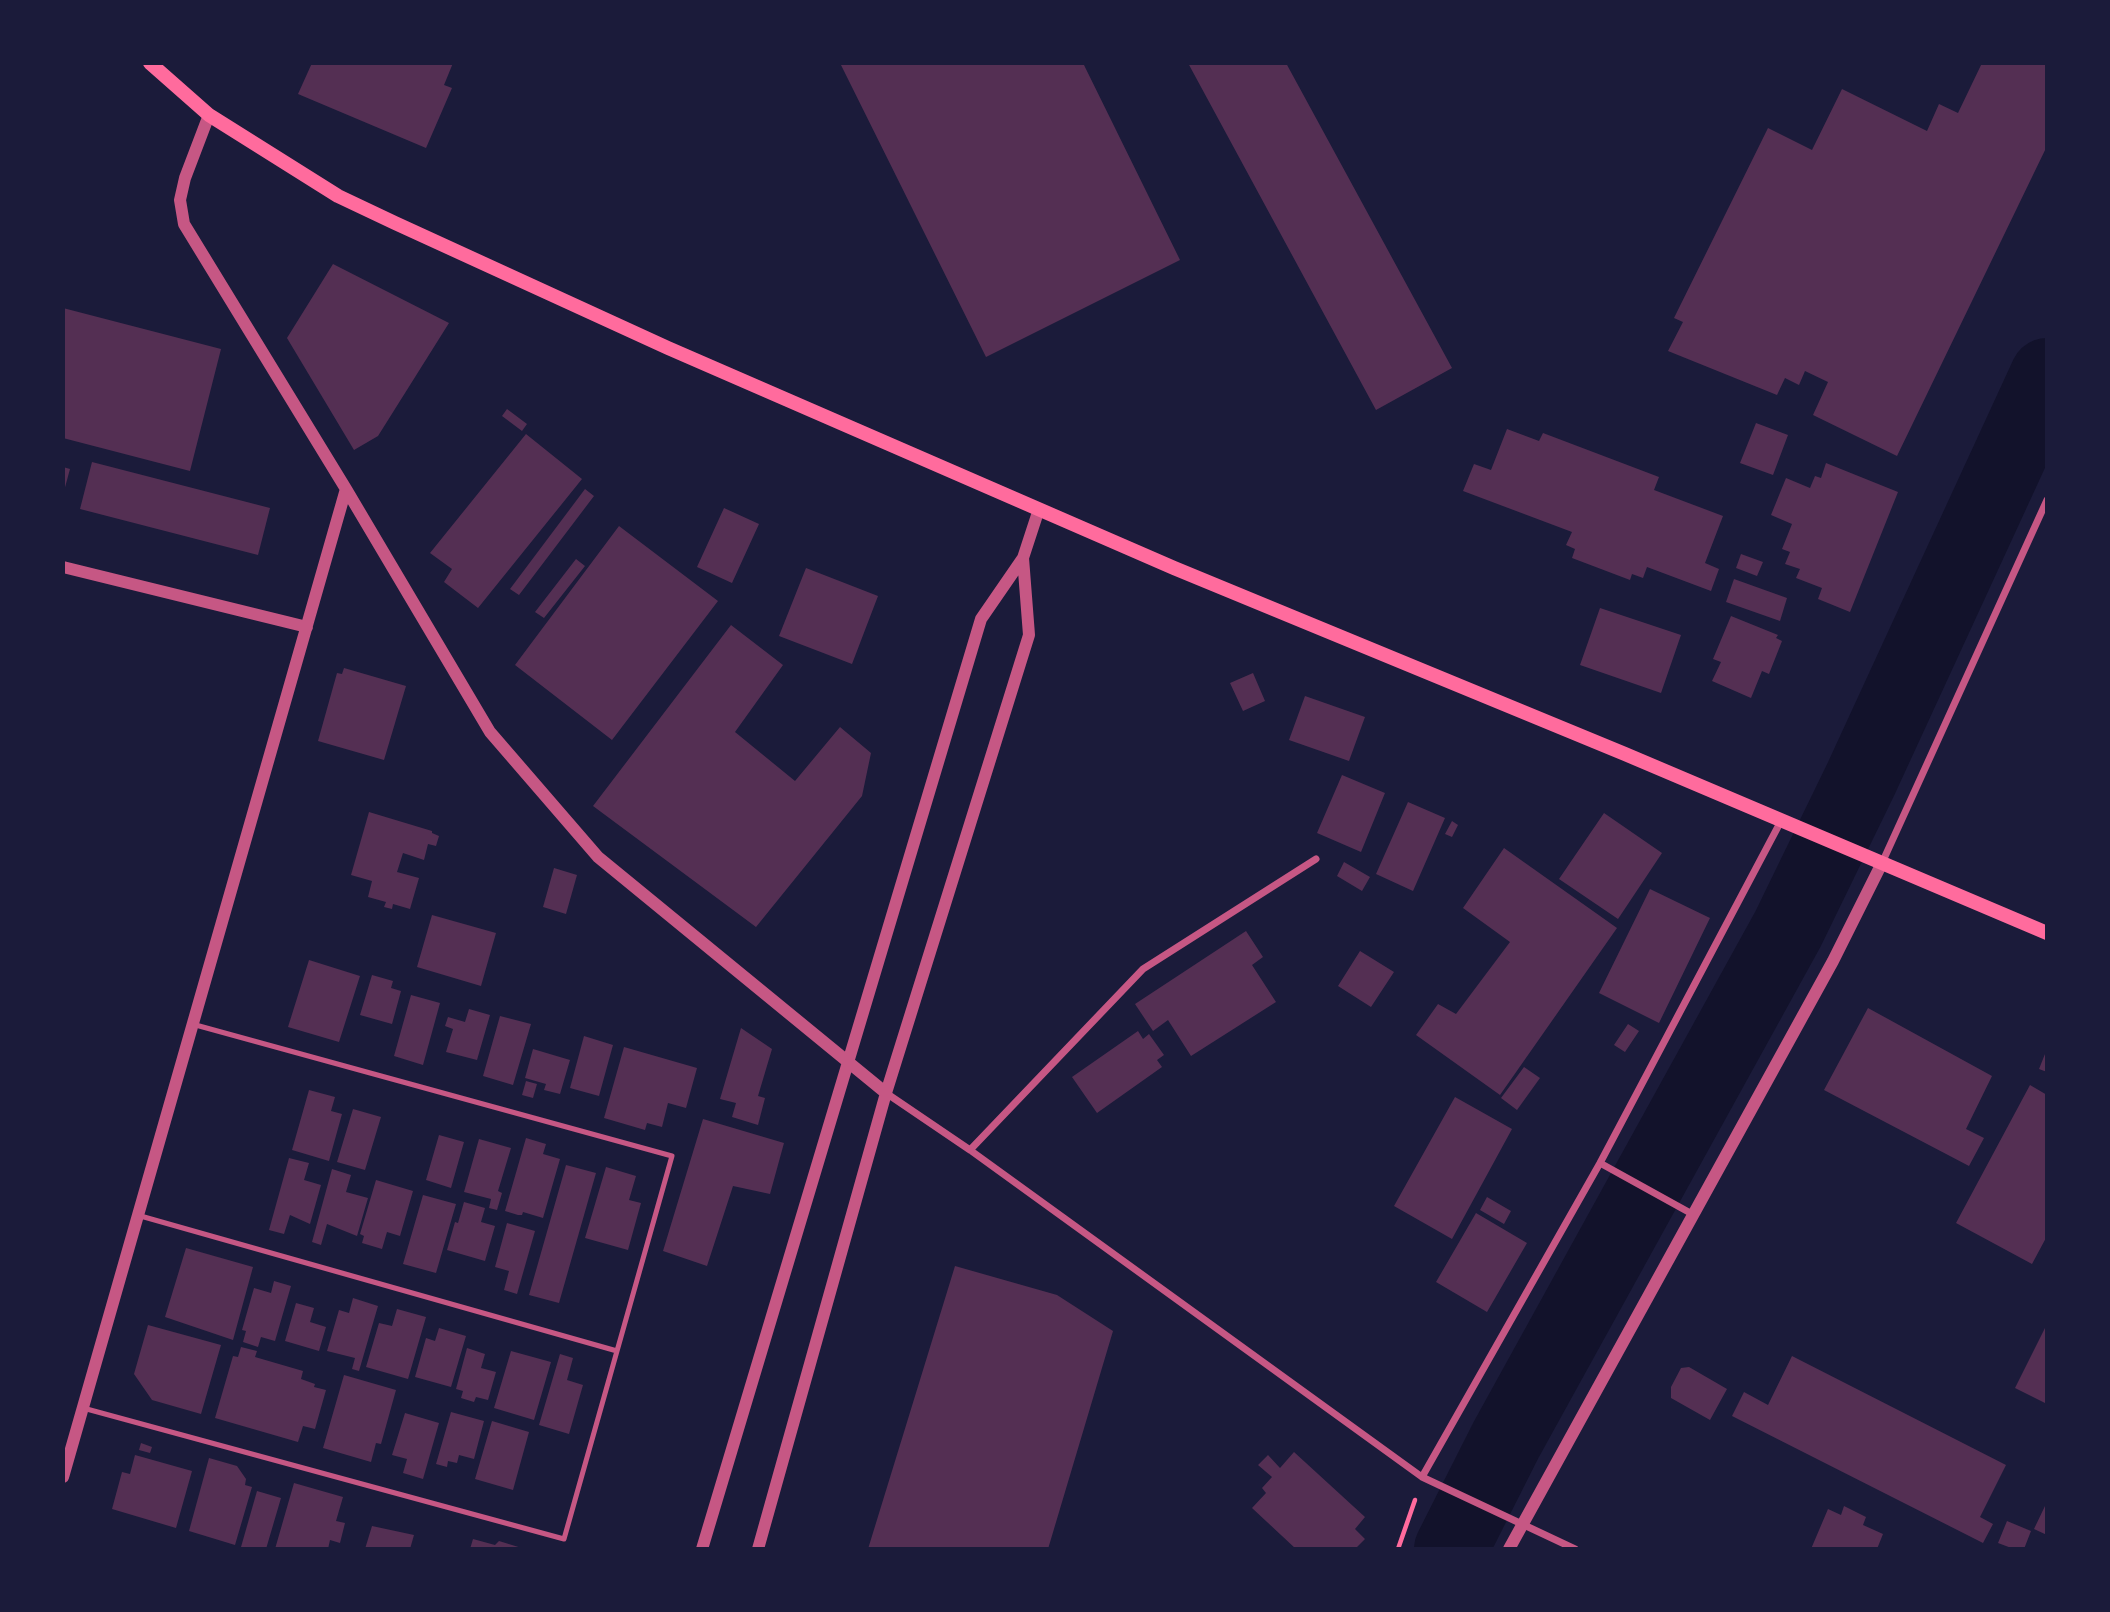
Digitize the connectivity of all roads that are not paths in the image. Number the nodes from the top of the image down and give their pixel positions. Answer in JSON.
{"nodes":[{"id":1,"x":150,"y":63,"type":"edge"},
{"id":2,"x":209,"y":115,"type":"junction"},
{"id":3,"x":346,"y":489,"type":"junction"},
{"id":4,"x":2047,"y":500,"type":"edge"},
{"id":5,"x":1039,"y":509,"type":"junction"},
{"id":6,"x":1023,"y":558,"type":"junction"},
{"id":7,"x":63,"y":567,"type":"edge"},
{"id":8,"x":307,"y":627,"type":"junction"},
{"id":9,"x":1786,"y":824,"type":"junction"},
{"id":10,"x":1316,"y":859,"type":"dead end"},
{"id":11,"x":1882,"y":863,"type":"junction"},
{"id":12,"x":2047,"y":933,"type":"edge"},
{"id":13,"x":192,"y":1024,"type":"junction"},
{"id":14,"x":848,"y":1062,"type":"junction"},
{"id":15,"x":886,"y":1093,"type":"junction"},
{"id":16,"x":971,"y":1150,"type":"junction"},
{"id":17,"x":1600,"y":1163,"type":"junction"},
{"id":18,"x":137,"y":1215,"type":"junction"},
{"id":19,"x":1694,"y":1216,"type":"junction"},
{"id":20,"x":617,"y":1351,"type":"junction"},
{"id":21,"x":83,"y":1408,"type":"junction"},
{"id":22,"x":63,"y":1477,"type":"edge"},
{"id":23,"x":1422,"y":1477,"type":"junction"},
{"id":24,"x":1521,"y":1524,"type":"junction"},
{"id":25,"x":702,"y":1549,"type":"edge"},
{"id":26,"x":758,"y":1549,"type":"edge"},
{"id":27,"x":1509,"y":1549,"type":"edge"},
{"id":28,"x":1575,"y":1549,"type":"edge"}],
"edges":[{"from":1,"to":2,"type":"main road"},
{"from":2,"to":3,"type":"street"},
{"from":2,"to":5,"type":"main road"},
{"from":3,"to":8,"type":"street"},
{"from":3,"to":14,"type":"street"},
{"from":4,"to":11,"type":"street"},
{"from":5,"to":6,"type":"street"},
{"from":5,"to":9,"type":"main road"},
{"from":6,"to":14,"type":"street"},
{"from":6,"to":15,"type":"street"},
{"from":7,"to":8,"type":"street"},
{"from":8,"to":13,"type":"street"},
{"from":9,"to":11,"type":"main road"},
{"from":9,"to":17,"type":"street"},
{"from":10,"to":16,"type":"street"},
{"from":11,"to":12,"type":"main road"},
{"from":11,"to":19,"type":"street"},
{"from":13,"to":18,"type":"street"},
{"from":13,"to":20,"type":"lane"},
{"from":14,"to":15,"type":"street"},
{"from":14,"to":25,"type":"street"},
{"from":15,"to":16,"type":"street"},
{"from":15,"to":26,"type":"street"},
{"from":16,"to":23,"type":"street"},
{"from":17,"to":19,"type":"street"},
{"from":17,"to":23,"type":"street"},
{"from":18,"to":20,"type":"lane"},
{"from":18,"to":21,"type":"street"},
{"from":19,"to":24,"type":"street"},
{"from":20,"to":21,"type":"lane"},
{"from":21,"to":22,"type":"street"},
{"from":23,"to":24,"type":"street"},
{"from":24,"to":27,"type":"street"},
{"from":24,"to":28,"type":"street"}]}
